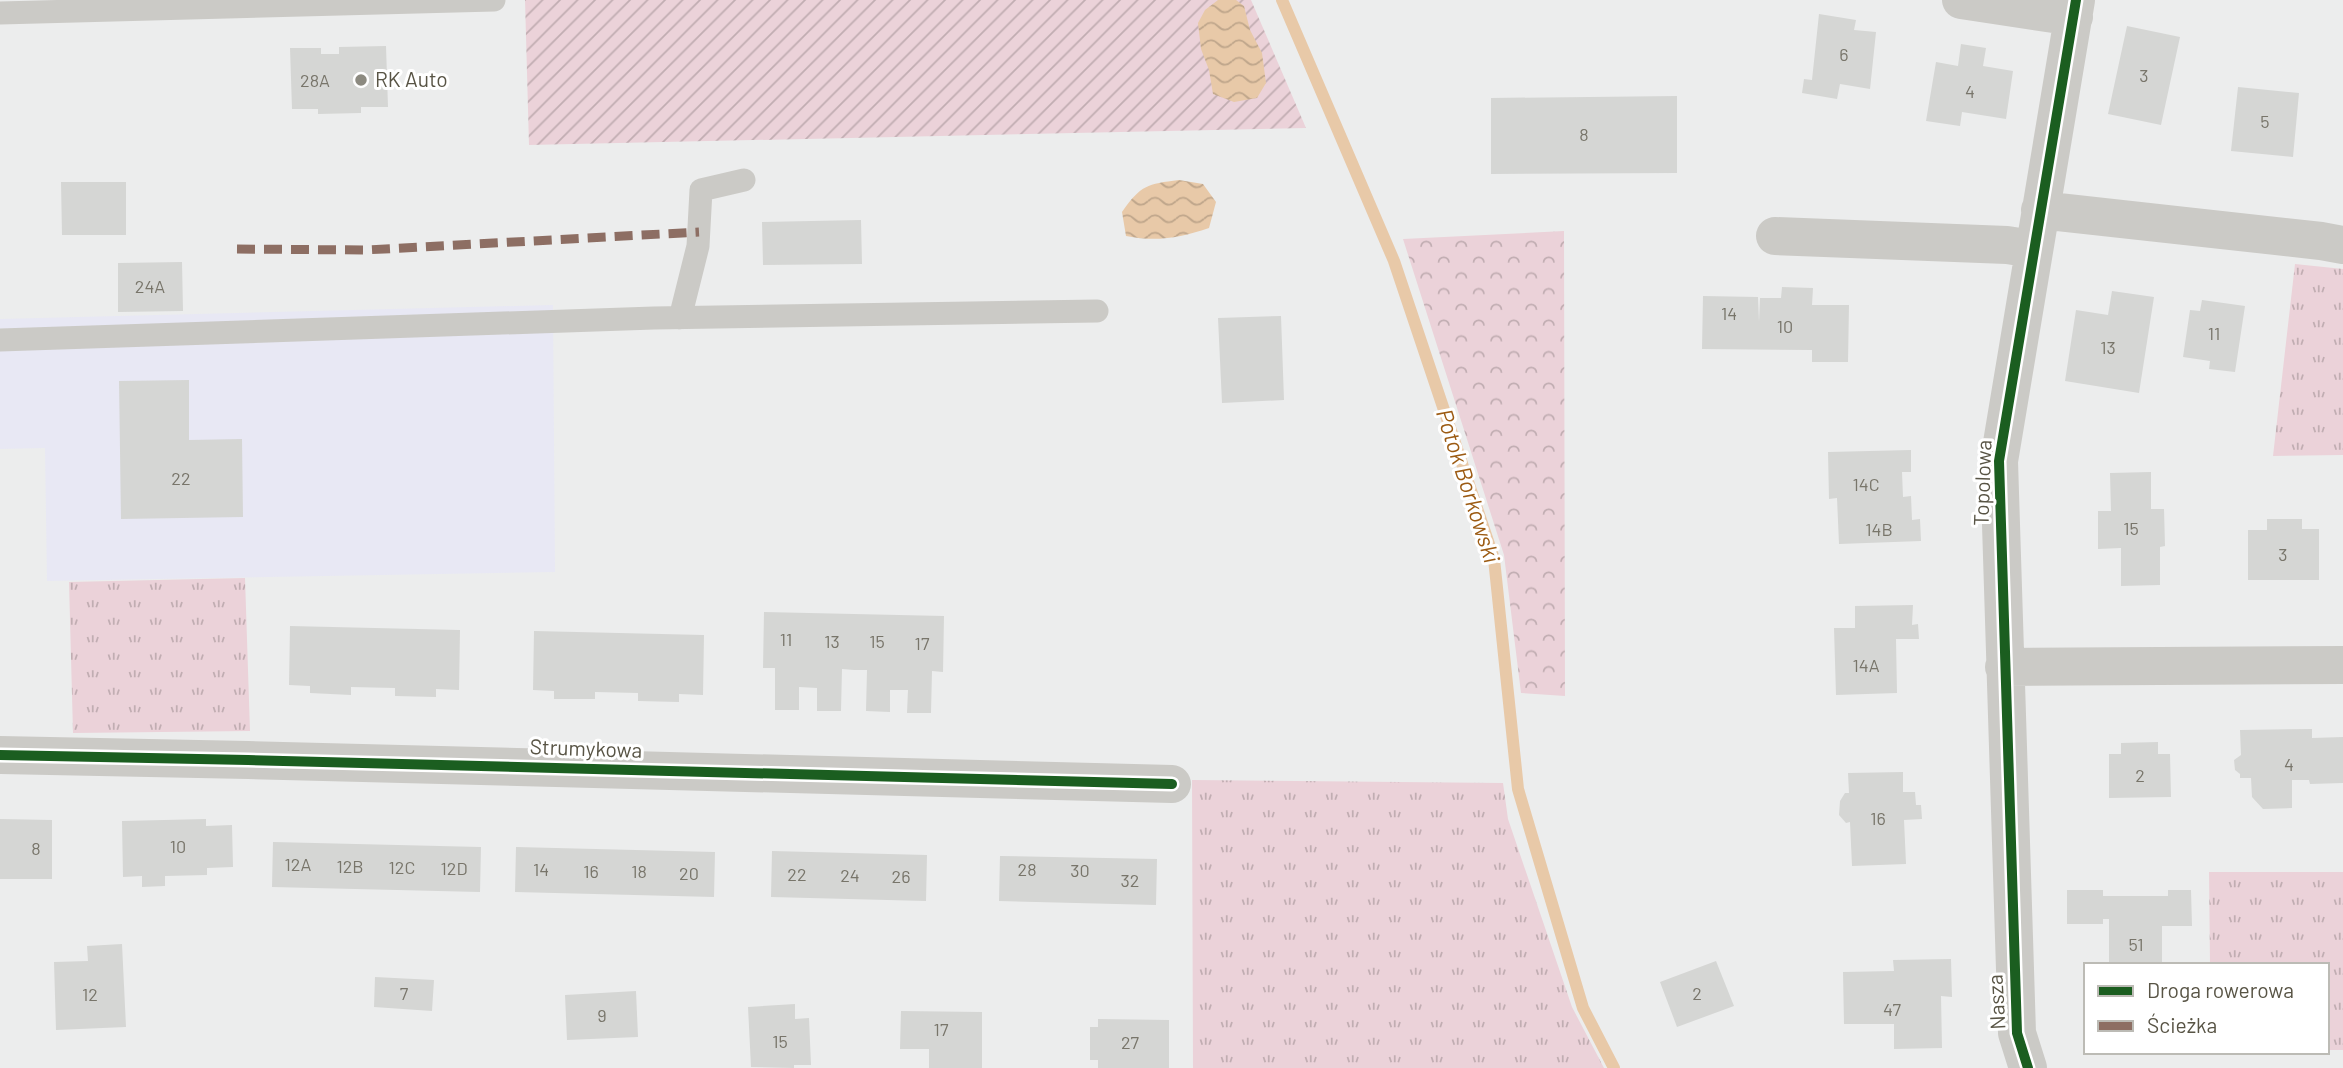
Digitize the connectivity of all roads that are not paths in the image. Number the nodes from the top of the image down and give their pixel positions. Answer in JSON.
{"nodes":[{"id":1,"x":494,"y":0,"type":"edge"},
{"id":2,"x":1961,"y":0,"type":"edge"},
{"id":3,"x":2075,"y":8,"type":"edge"},
{"id":4,"x":0,"y":13,"type":"edge"},
{"id":5,"x":744,"y":180,"type":"dead end"},
{"id":6,"x":2040,"y":210,"type":"junction"},
{"id":7,"x":1775,"y":236,"type":"dead end"},
{"id":8,"x":2343,"y":245,"type":"edge"},
{"id":9,"x":2033,"y":249,"type":"junction"},
{"id":10,"x":1097,"y":311,"type":"dead end"},
{"id":11,"x":680,"y":318,"type":"junction"},
{"id":12,"x":0,"y":340,"type":"edge"},
{"id":13,"x":2343,"y":665,"type":"edge"},
{"id":14,"x":2004,"y":667,"type":"junction"},
{"id":15,"x":0,"y":755,"type":"edge"},
{"id":16,"x":1171,"y":784,"type":"dead end"},
{"id":17,"x":2013,"y":932,"type":"joint"},
{"id":18,"x":2028,"y":1068,"type":"edge"}],
"edges":[{"from":1,"to":4,"type":"lane"},
{"from":2,"to":3,"type":"street","name":"Topolowa"},
{"from":3,"to":6,"type":"street","name":"Topolowa"},
{"from":5,"to":11,"type":"lane"},
{"from":6,"to":8,"type":"street"},
{"from":6,"to":9,"type":"street","name":"Topolowa"},
{"from":7,"to":9,"type":"street"},
{"from":9,"to":14,"type":"street","name":"Topolowa"},
{"from":10,"to":11,"type":"lane"},
{"from":11,"to":12,"type":"lane"},
{"from":13,"to":14,"type":"street"},
{"from":14,"to":17,"type":"street","name":"Topolowa"},
{"from":15,"to":16,"type":"street","name":"Strumykowa"},
{"from":17,"to":18,"type":"street","name":"Nasza"}]}
